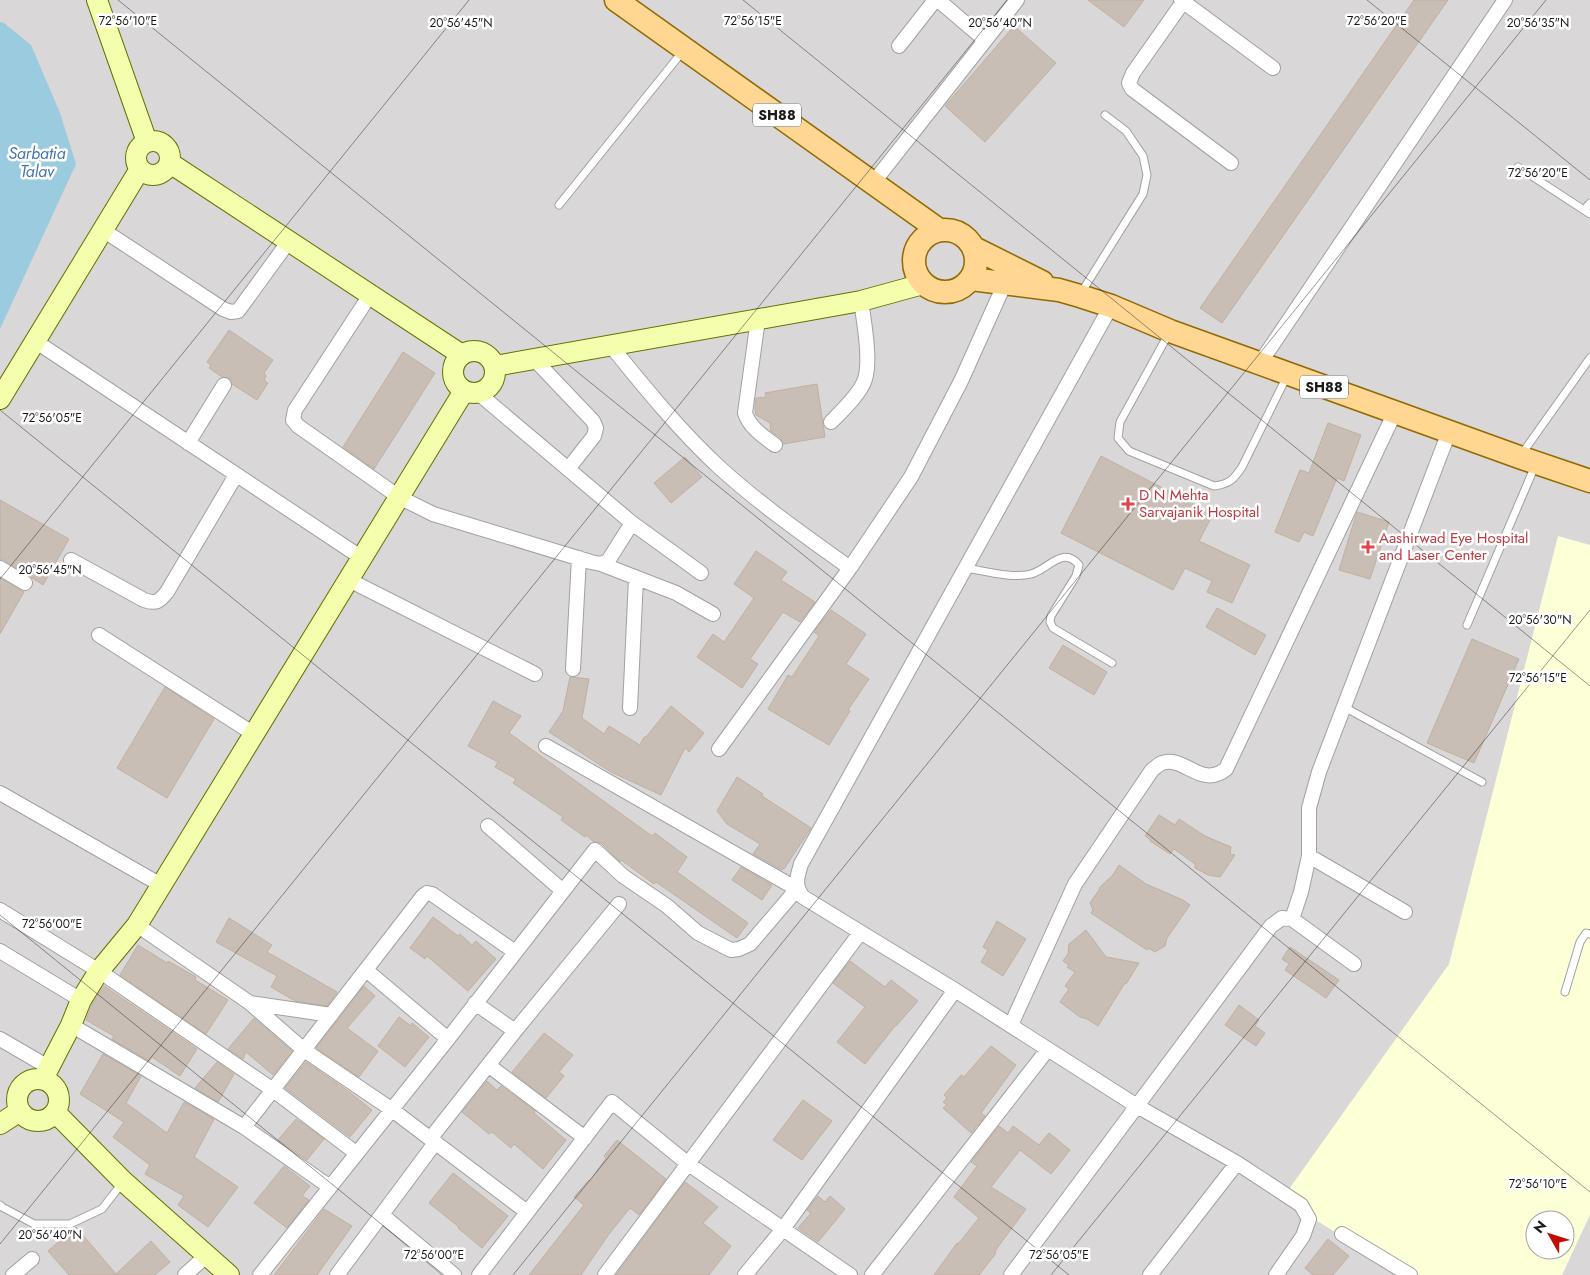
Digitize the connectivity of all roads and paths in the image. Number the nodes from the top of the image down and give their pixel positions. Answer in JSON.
{"nodes":[{"id":1,"x":97,"y":0,"type":"edge"},
{"id":2,"x":616,"y":0,"type":"edge"},
{"id":3,"x":937,"y":0,"type":"edge"},
{"id":4,"x":1017,"y":0,"type":"edge"},
{"id":5,"x":1505,"y":0,"type":"edge"},
{"id":6,"x":1182,"y":1,"type":"edge"},
{"id":7,"x":985,"y":40,"type":"junction"},
{"id":8,"x":899,"y":46,"type":"dead end"},
{"id":9,"x":685,"y":49,"type":"junction"},
{"id":10,"x":1272,"y":68,"type":"dead end"},
{"id":11,"x":1104,"y":115,"type":"dead end"},
{"id":12,"x":147,"y":142,"type":"junction"},
{"id":13,"x":170,"y":163,"type":"junction"},
{"id":14,"x":1231,"y":163,"type":"dead end"},
{"id":15,"x":1518,"y":167,"type":"dead end"},
{"id":16,"x":140,"y":169,"type":"junction"},
{"id":17,"x":873,"y":183,"type":"junction"},
{"id":18,"x":1590,"y":203,"type":"edge"},
{"id":19,"x":559,"y":205,"type":"dead end"},
{"id":20,"x":1587,"y":212,"type":"edge"},
{"id":21,"x":103,"y":230,"type":"junction"},
{"id":22,"x":938,"y":230,"type":"junction"},
{"id":23,"x":289,"y":241,"type":"junction"},
{"id":24,"x":974,"y":248,"type":"junction"},
{"id":25,"x":971,"y":279,"type":"junction"},
{"id":26,"x":1005,"y":283,"type":"junction"},
{"id":27,"x":924,"y":284,"type":"junction"},
{"id":28,"x":1069,"y":293,"type":"junction"},
{"id":29,"x":370,"y":295,"type":"junction"},
{"id":30,"x":862,"y":301,"type":"junction"},
{"id":31,"x":1111,"y":306,"type":"junction"},
{"id":32,"x":758,"y":319,"type":"junction"},
{"id":33,"x":1170,"y":331,"type":"junction"},
{"id":34,"x":35,"y":341,"type":"junction"},
{"id":35,"x":611,"y":346,"type":"junction"},
{"id":36,"x":462,"y":355,"type":"junction"},
{"id":37,"x":1590,"y":358,"type":"edge"},
{"id":38,"x":534,"y":359,"type":"junction"},
{"id":39,"x":1260,"y":364,"type":"junction"},
{"id":40,"x":495,"y":366,"type":"junction"},
{"id":41,"x":1288,"y":374,"type":"junction"},
{"id":42,"x":224,"y":385,"type":"dead end"},
{"id":43,"x":471,"y":392,"type":"junction"},
{"id":44,"x":0,"y":399,"type":"edge"},
{"id":45,"x":1394,"y":412,"type":"junction"},
{"id":46,"x":832,"y":422,"type":"dead end"},
{"id":47,"x":1449,"y":432,"type":"junction"},
{"id":48,"x":188,"y":443,"type":"junction"},
{"id":49,"x":775,"y":445,"type":"dead end"},
{"id":50,"x":1528,"y":460,"type":"junction"},
{"id":51,"x":568,"y":469,"type":"junction"},
{"id":52,"x":236,"y":475,"type":"junction"},
{"id":53,"x":1590,"y":481,"type":"edge"},
{"id":54,"x":399,"y":497,"type":"junction"},
{"id":55,"x":632,"y":523,"type":"junction"},
{"id":56,"x":362,"y":558,"type":"junction"},
{"id":57,"x":579,"y":558,"type":"junction"},
{"id":58,"x":71,"y":560,"type":"dead end"},
{"id":59,"x":601,"y":564,"type":"junction"},
{"id":60,"x":0,"y":568,"type":"edge"},
{"id":61,"x":850,"y":568,"type":"junction"},
{"id":62,"x":966,"y":568,"type":"junction"},
{"id":63,"x":701,"y":573,"type":"dead end"},
{"id":64,"x":636,"y":578,"type":"junction"},
{"id":65,"x":348,"y":580,"type":"junction"},
{"id":66,"x":25,"y":583,"type":"dead end"},
{"id":67,"x":713,"y":614,"type":"dead end"},
{"id":68,"x":1468,"y":625,"type":"dead end"},
{"id":69,"x":99,"y":635,"type":"dead end"},
{"id":70,"x":1112,"y":663,"type":"dead end"},
{"id":71,"x":573,"y":669,"type":"dead end"},
{"id":72,"x":535,"y":674,"type":"dead end"},
{"id":73,"x":1344,"y":707,"type":"junction"},
{"id":74,"x":630,"y":708,"type":"dead end"},
{"id":75,"x":254,"y":734,"type":"junction"},
{"id":76,"x":546,"y":746,"type":"dead end"},
{"id":77,"x":719,"y":749,"type":"dead end"},
{"id":78,"x":1482,"y":782,"type":"dead end"},
{"id":79,"x":0,"y":793,"type":"edge"},
{"id":80,"x":488,"y":826,"type":"dead end"},
{"id":81,"x":1309,"y":856,"type":"junction"},
{"id":82,"x":162,"y":885,"type":"junction"},
{"id":83,"x":797,"y":889,"type":"junction"},
{"id":84,"x":563,"y":891,"type":"junction"},
{"id":85,"x":620,"y":904,"type":"dead end"},
{"id":86,"x":0,"y":910,"type":"edge"},
{"id":87,"x":1405,"y":912,"type":"dead end"},
{"id":88,"x":1292,"y":919,"type":"junction"},
{"id":89,"x":137,"y":925,"type":"junction"},
{"id":90,"x":860,"y":933,"type":"junction"},
{"id":91,"x":1590,"y":934,"type":"edge"},
{"id":92,"x":0,"y":951,"type":"edge"},
{"id":93,"x":515,"y":952,"type":"junction"},
{"id":94,"x":1354,"y":964,"type":"dead end"},
{"id":95,"x":366,"y":970,"type":"junction"},
{"id":96,"x":99,"y":971,"type":"junction"},
{"id":97,"x":955,"y":990,"type":"junction"},
{"id":98,"x":1565,"y":992,"type":"dead end"},
{"id":99,"x":81,"y":1000,"type":"junction"},
{"id":100,"x":250,"y":1003,"type":"junction"},
{"id":101,"x":475,"y":1003,"type":"junction"},
{"id":102,"x":331,"y":1015,"type":"junction"},
{"id":103,"x":71,"y":1025,"type":"junction"},
{"id":104,"x":1011,"y":1025,"type":"junction"},
{"id":105,"x":515,"y":1031,"type":"junction"},
{"id":106,"x":448,"y":1039,"type":"junction"},
{"id":107,"x":0,"y":1040,"type":"edge"},
{"id":108,"x":1048,"y":1049,"type":"junction"},
{"id":109,"x":304,"y":1050,"type":"junction"},
{"id":110,"x":488,"y":1065,"type":"junction"},
{"id":111,"x":46,"y":1073,"type":"junction"},
{"id":112,"x":273,"y":1090,"type":"junction"},
{"id":113,"x":1137,"y":1106,"type":"junction"},
{"id":114,"x":391,"y":1109,"type":"junction"},
{"id":115,"x":20,"y":1111,"type":"junction"},
{"id":116,"x":55,"y":1112,"type":"junction"},
{"id":117,"x":0,"y":1124,"type":"edge"},
{"id":118,"x":244,"y":1127,"type":"junction"},
{"id":119,"x":585,"y":1138,"type":"junction"},
{"id":120,"x":432,"y":1141,"type":"junction"},
{"id":121,"x":356,"y":1154,"type":"junction"},
{"id":122,"x":688,"y":1163,"type":"junction"},
{"id":123,"x":1237,"y":1163,"type":"junction"},
{"id":124,"x":123,"y":1181,"type":"junction"},
{"id":125,"x":330,"y":1187,"type":"junction"},
{"id":126,"x":0,"y":1205,"type":"edge"},
{"id":127,"x":527,"y":1212,"type":"junction"},
{"id":128,"x":382,"y":1215,"type":"junction"},
{"id":129,"x":783,"y":1229,"type":"junction"},
{"id":130,"x":1342,"y":1234,"type":"dead end"},
{"id":131,"x":206,"y":1256,"type":"junction"},
{"id":132,"x":32,"y":1259,"type":"dead end"},
{"id":133,"x":13,"y":1275,"type":"edge"},
{"id":134,"x":185,"y":1275,"type":"edge"},
{"id":135,"x":229,"y":1275,"type":"edge"},
{"id":136,"x":260,"y":1275,"type":"edge"},
{"id":137,"x":337,"y":1275,"type":"edge"},
{"id":138,"x":454,"y":1275,"type":"edge"},
{"id":139,"x":478,"y":1275,"type":"edge"},
{"id":140,"x":605,"y":1275,"type":"edge"},
{"id":141,"x":745,"y":1275,"type":"edge"},
{"id":142,"x":850,"y":1275,"type":"edge"},
{"id":143,"x":872,"y":1275,"type":"edge"},
{"id":144,"x":1012,"y":1275,"type":"edge"},
{"id":145,"x":1150,"y":1275,"type":"edge"},
{"id":146,"x":1276,"y":1275,"type":"edge"},
{"id":147,"x":1410,"y":1275,"type":"edge"}],
"edges":[{"from":1,"to":12,"type":"main road"},
{"from":2,"to":9,"type":"main road","number":"SH88"},
{"from":3,"to":7,"type":"street"},
{"from":3,"to":8,"type":"street"},
{"from":4,"to":7,"type":"street"},
{"from":5,"to":39,"type":"street"},
{"from":6,"to":10,"type":"street"},
{"from":6,"to":14,"type":"street"},
{"from":7,"to":17,"type":"street"},
{"from":9,"to":17,"type":"main road","number":"SH88"},
{"from":9,"to":19,"type":"lane"},
{"from":11,"to":28,"type":"lane"},
{"from":12,"to":13,"type":"main road"},
{"from":12,"to":16,"type":"main road"},
{"from":13,"to":16,"type":"main road"},
{"from":13,"to":23,"type":"main road"},
{"from":15,"to":20,"type":"lane"},
{"from":16,"to":21,"type":"main road"},
{"from":17,"to":22,"type":"main road","number":"SH88"},
{"from":18,"to":20,"type":"lane"},
{"from":21,"to":23,"type":"street"},
{"from":21,"to":34,"type":"main road"},
{"from":22,"to":24,"type":"main road"},
{"from":22,"to":27,"type":"main road"},
{"from":23,"to":29,"type":"main road"},
{"from":24,"to":25,"type":"main road"},
{"from":24,"to":28,"type":"main road","number":"SH88"},
{"from":25,"to":26,"type":"main road","number":"SH88"},
{"from":25,"to":27,"type":"main road"},
{"from":26,"to":28,"type":"main road","number":"SH88"},
{"from":26,"to":61,"type":"street"},
{"from":27,"to":30,"type":"main road"},
{"from":28,"to":31,"type":"main road","number":"SH88"},
{"from":29,"to":36,"type":"main road"},
{"from":29,"to":54,"type":"street"},
{"from":30,"to":32,"type":"main road"},
{"from":30,"to":46,"type":"street"},
{"from":31,"to":33,"type":"main road","number":"SH88"},
{"from":31,"to":62,"type":"street"},
{"from":32,"to":35,"type":"main road"},
{"from":32,"to":49,"type":"street"},
{"from":33,"to":39,"type":"main road","number":"SH88"},
{"from":33,"to":41,"type":"lane"},
{"from":34,"to":44,"type":"main road"},
{"from":34,"to":48,"type":"street"},
{"from":35,"to":38,"type":"main road"},
{"from":35,"to":61,"type":"street"},
{"from":36,"to":40,"type":"main road"},
{"from":36,"to":43,"type":"main road"},
{"from":37,"to":50,"type":"lane"},
{"from":38,"to":40,"type":"main road"},
{"from":38,"to":51,"type":"street"},
{"from":39,"to":41,"type":"main road","number":"SH88"},
{"from":40,"to":43,"type":"main road"},
{"from":41,"to":45,"type":"main road","number":"SH88"},
{"from":42,"to":48,"type":"street"},
{"from":43,"to":51,"type":"street"},
{"from":43,"to":54,"type":"main road"},
{"from":45,"to":47,"type":"main road","number":"SH88"},
{"from":45,"to":104,"type":"street"},
{"from":47,"to":50,"type":"main road","number":"SH88"},
{"from":47,"to":73,"type":"street"},
{"from":48,"to":52,"type":"street"},
{"from":50,"to":53,"type":"main road","number":"SH88"},
{"from":50,"to":68,"type":"lane"},
{"from":51,"to":55,"type":"street"},
{"from":52,"to":56,"type":"street"},
{"from":52,"to":58,"type":"street"},
{"from":54,"to":56,"type":"main road"},
{"from":54,"to":57,"type":"street"},
{"from":55,"to":59,"type":"street"},
{"from":55,"to":63,"type":"street"},
{"from":56,"to":65,"type":"main road"},
{"from":57,"to":59,"type":"street"},
{"from":57,"to":71,"type":"street"},
{"from":59,"to":64,"type":"street"},
{"from":60,"to":66,"type":"street"},
{"from":61,"to":77,"type":"street"},
{"from":62,"to":70,"type":"lane"},
{"from":62,"to":83,"type":"street"},
{"from":64,"to":67,"type":"street"},
{"from":64,"to":74,"type":"street"},
{"from":65,"to":72,"type":"street"},
{"from":65,"to":75,"type":"main road"},
{"from":69,"to":75,"type":"street"},
{"from":73,"to":78,"type":"lane"},
{"from":73,"to":81,"type":"street"},
{"from":75,"to":82,"type":"main road"},
{"from":76,"to":83,"type":"street"},
{"from":79,"to":82,"type":"street"},
{"from":80,"to":84,"type":"street"},
{"from":81,"to":87,"type":"street"},
{"from":81,"to":88,"type":"street"},
{"from":82,"to":89,"type":"main road"},
{"from":83,"to":84,"type":"street"},
{"from":83,"to":90,"type":"street"},
{"from":84,"to":93,"type":"street"},
{"from":85,"to":105,"type":"street"},
{"from":86,"to":96,"type":"street"},
{"from":88,"to":94,"type":"street"},
{"from":88,"to":113,"type":"street"},
{"from":89,"to":96,"type":"main road"},
{"from":89,"to":100,"type":"street"},
{"from":90,"to":97,"type":"street"},
{"from":90,"to":122,"type":"street"},
{"from":91,"to":98,"type":"lane"},
{"from":92,"to":99,"type":"street"},
{"from":93,"to":95,"type":"street"},
{"from":93,"to":101,"type":"street"},
{"from":95,"to":102,"type":"street"},
{"from":95,"to":106,"type":"street"},
{"from":96,"to":99,"type":"main road"},
{"from":96,"to":112,"type":"street"},
{"from":97,"to":104,"type":"street"},
{"from":97,"to":129,"type":"street"},
{"from":99,"to":103,"type":"main road"},
{"from":100,"to":102,"type":"street"},
{"from":100,"to":109,"type":"street"},
{"from":101,"to":105,"type":"street"},
{"from":101,"to":106,"type":"street"},
{"from":102,"to":109,"type":"street"},
{"from":103,"to":111,"type":"main road"},
{"from":103,"to":118,"type":"street"},
{"from":104,"to":108,"type":"street"},
{"from":105,"to":110,"type":"street"},
{"from":106,"to":114,"type":"street"},
{"from":107,"to":111,"type":"street"},
{"from":108,"to":113,"type":"street"},
{"from":108,"to":143,"type":"street"},
{"from":109,"to":112,"type":"street"},
{"from":109,"to":114,"type":"street"},
{"from":110,"to":119,"type":"street"},
{"from":110,"to":120,"type":"street"},
{"from":111,"to":115,"type":"main road"},
{"from":111,"to":116,"type":"main road"},
{"from":112,"to":118,"type":"street"},
{"from":112,"to":121,"type":"street"},
{"from":113,"to":123,"type":"street"},
{"from":113,"to":144,"type":"street"},
{"from":114,"to":120,"type":"street"},
{"from":114,"to":121,"type":"street"},
{"from":115,"to":116,"type":"main road"},
{"from":115,"to":117,"type":"main road"},
{"from":116,"to":124,"type":"main road"},
{"from":118,"to":125,"type":"street"},
{"from":119,"to":122,"type":"street"},
{"from":119,"to":127,"type":"street"},
{"from":120,"to":127,"type":"street"},
{"from":120,"to":128,"type":"street"},
{"from":121,"to":125,"type":"street"},
{"from":122,"to":129,"type":"street"},
{"from":122,"to":140,"type":"street"},
{"from":123,"to":145,"type":"street"},
{"from":123,"to":146,"type":"street"},
{"from":124,"to":126,"type":"lane"},
{"from":124,"to":131,"type":"main road"},
{"from":125,"to":136,"type":"street"},
{"from":127,"to":139,"type":"street"},
{"from":128,"to":137,"type":"street"},
{"from":128,"to":138,"type":"street"},
{"from":129,"to":141,"type":"street"},
{"from":129,"to":142,"type":"street"},
{"from":130,"to":147,"type":"street"},
{"from":131,"to":134,"type":"street"},
{"from":131,"to":135,"type":"main road"},
{"from":132,"to":133,"type":"street"}]}
